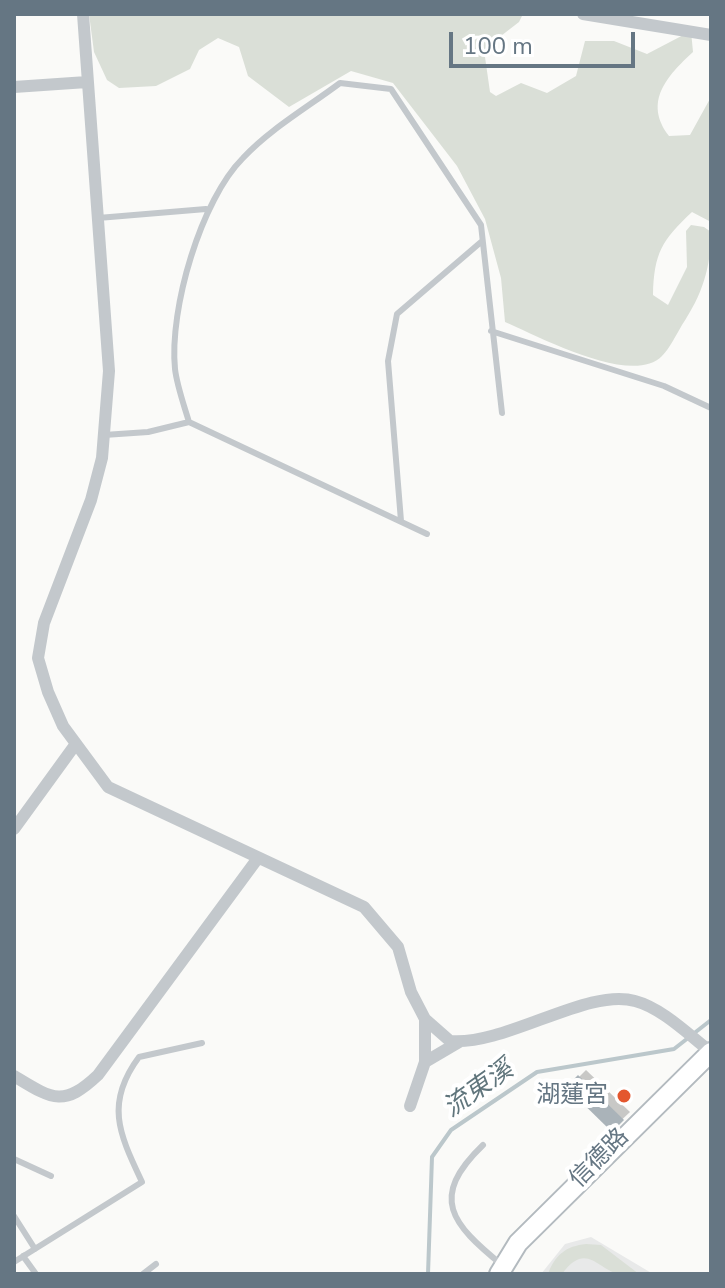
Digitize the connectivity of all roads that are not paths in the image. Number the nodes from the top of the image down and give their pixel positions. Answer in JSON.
{"nodes":[{"id":1,"x":83,"y":14,"type":"edge"},
{"id":2,"x":583,"y":14,"type":"edge"},
{"id":3,"x":711,"y":35,"type":"edge"},
{"id":4,"x":87,"y":82,"type":"junction"},
{"id":5,"x":14,"y":87,"type":"edge"},
{"id":6,"x":206,"y":209,"type":"junction"},
{"id":7,"x":97,"y":218,"type":"junction"},
{"id":8,"x":481,"y":242,"type":"junction"},
{"id":9,"x":491,"y":331,"type":"junction"},
{"id":10,"x":711,"y":408,"type":"edge"},
{"id":11,"x":502,"y":413,"type":"dead end"},
{"id":12,"x":189,"y":422,"type":"junction"},
{"id":13,"x":104,"y":435,"type":"junction"},
{"id":14,"x":401,"y":521,"type":"junction"},
{"id":15,"x":427,"y":534,"type":"dead end"},
{"id":16,"x":75,"y":745,"type":"junction"},
{"id":17,"x":14,"y":829,"type":"edge"},
{"id":18,"x":258,"y":858,"type":"junction"},
{"id":19,"x":425,"y":1019,"type":"junction"},
{"id":20,"x":459,"y":1042,"type":"junction"},
{"id":21,"x":202,"y":1043,"type":"dead end"},
{"id":22,"x":706,"y":1048,"type":"edge"},
{"id":23,"x":425,"y":1062,"type":"junction"},
{"id":24,"x":14,"y":1076,"type":"edge"},
{"id":25,"x":410,"y":1106,"type":"dead end"},
{"id":26,"x":483,"y":1145,"type":"dead end"},
{"id":27,"x":14,"y":1159,"type":"edge"},
{"id":28,"x":51,"y":1176,"type":"dead end"},
{"id":29,"x":14,"y":1216,"type":"edge"},
{"id":30,"x":35,"y":1249,"type":"junction"},
{"id":31,"x":23,"y":1256,"type":"junction"},
{"id":32,"x":14,"y":1262,"type":"edge"},
{"id":33,"x":156,"y":1264,"type":"dead end"},
{"id":34,"x":500,"y":1270,"type":"edge"},
{"id":35,"x":36,"y":1274,"type":"edge"},
{"id":36,"x":143,"y":1274,"type":"edge"}],
"edges":[{"from":1,"to":4,"type":"street"},
{"from":2,"to":3,"type":"street"},
{"from":4,"to":5,"type":"street"},
{"from":4,"to":7,"type":"street"},
{"from":6,"to":7,"type":"lane"},
{"from":6,"to":8,"type":"lane"},
{"from":6,"to":12,"type":"lane"},
{"from":7,"to":13,"type":"street"},
{"from":8,"to":9,"type":"lane"},
{"from":8,"to":14,"type":"lane"},
{"from":9,"to":10,"type":"lane"},
{"from":9,"to":11,"type":"lane"},
{"from":12,"to":13,"type":"lane"},
{"from":12,"to":14,"type":"lane"},
{"from":13,"to":16,"type":"street"},
{"from":14,"to":15,"type":"lane"},
{"from":16,"to":17,"type":"street"},
{"from":16,"to":18,"type":"street"},
{"from":18,"to":19,"type":"street"},
{"from":18,"to":24,"type":"street"},
{"from":19,"to":20,"type":"street"},
{"from":19,"to":23,"type":"street"},
{"from":20,"to":22,"type":"street"},
{"from":20,"to":23,"type":"street"},
{"from":21,"to":30,"type":"lane"},
{"from":22,"to":34,"type":"street","name":"信德路"},
{"from":23,"to":25,"type":"street"},
{"from":26,"to":34,"type":"lane"},
{"from":27,"to":28,"type":"lane"},
{"from":29,"to":30,"type":"lane"},
{"from":30,"to":31,"type":"lane"},
{"from":31,"to":32,"type":"lane"},
{"from":31,"to":35,"type":"lane"},
{"from":33,"to":36,"type":"lane"}]}
